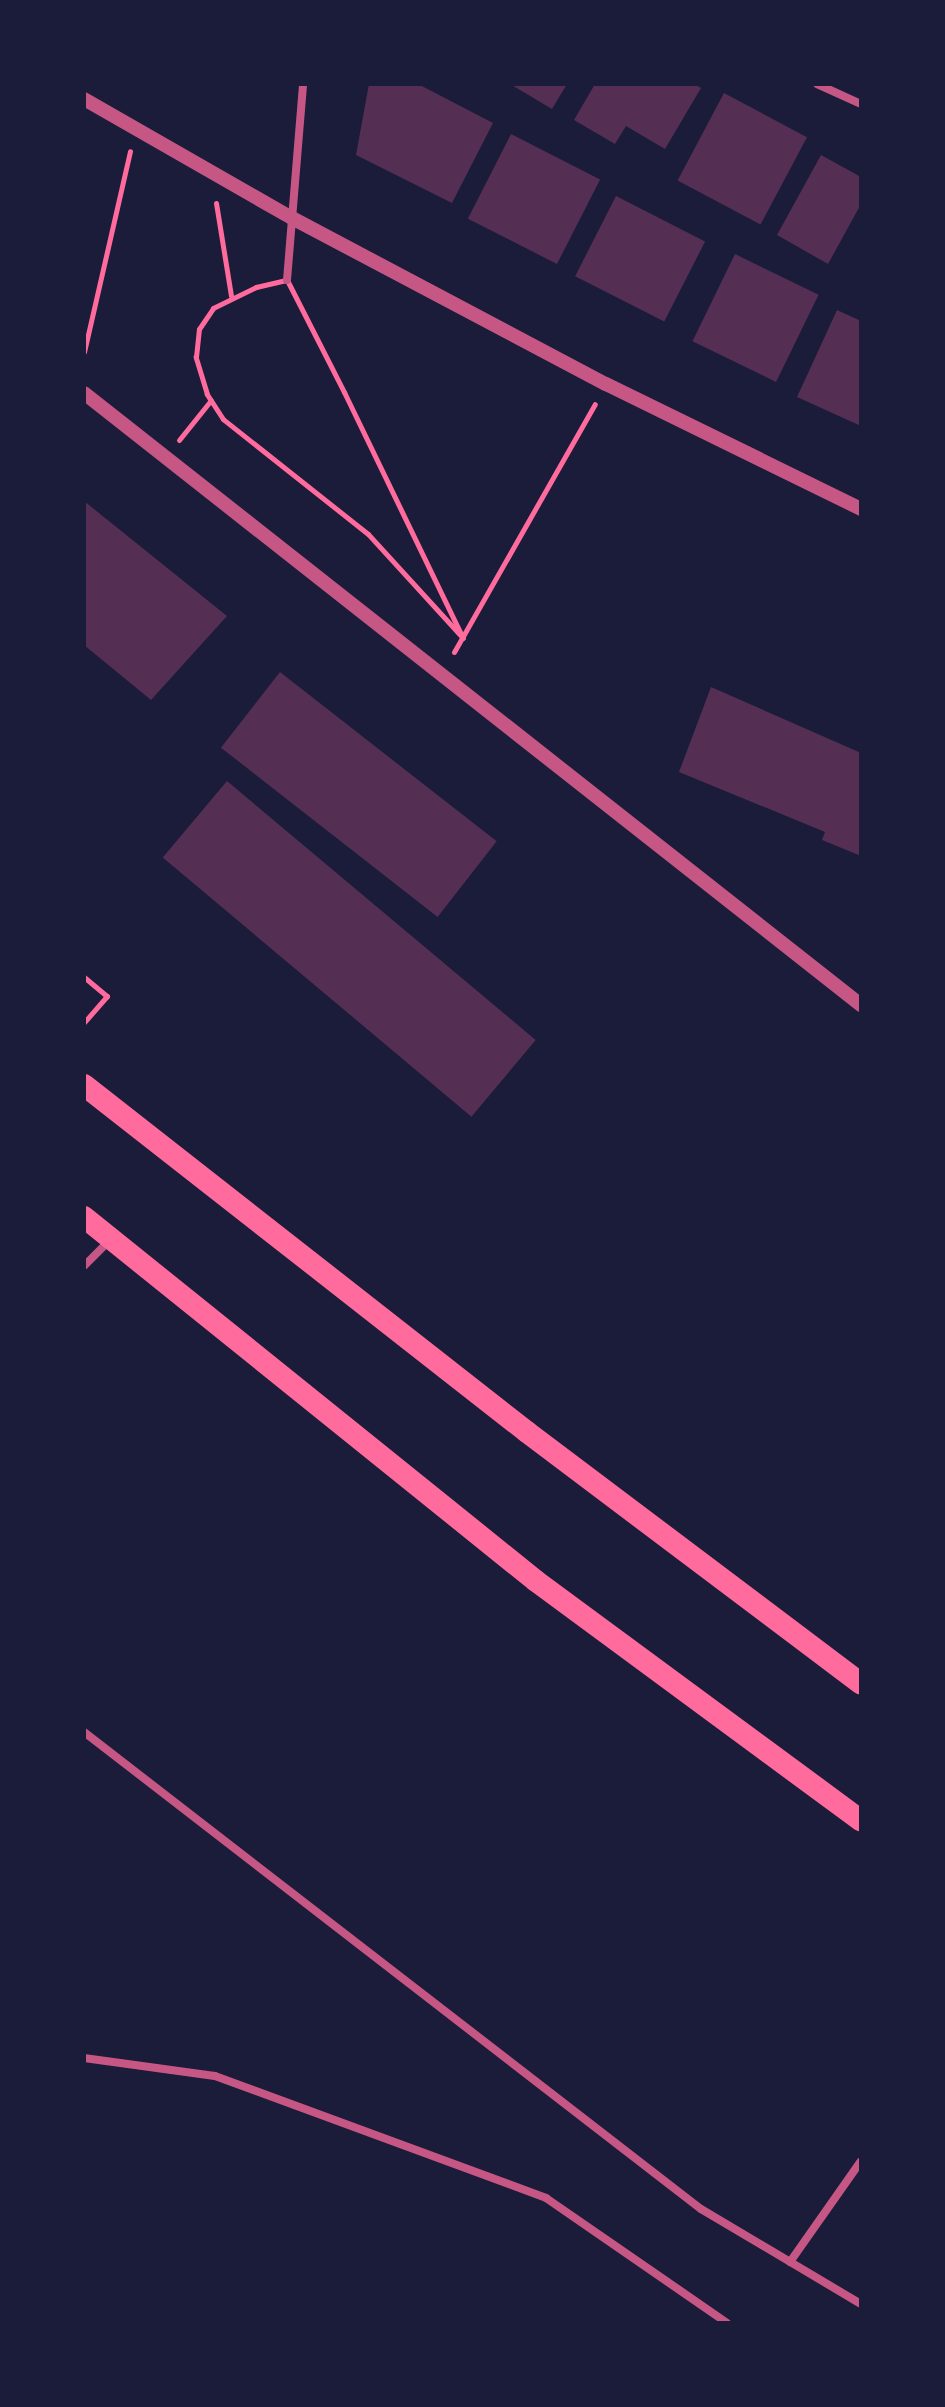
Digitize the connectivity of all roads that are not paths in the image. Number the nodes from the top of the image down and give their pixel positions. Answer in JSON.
{"nodes":[{"id":1,"x":303,"y":84,"type":"edge"},
{"id":2,"x":817,"y":84,"type":"edge"},
{"id":3,"x":84,"y":99,"type":"edge"},
{"id":4,"x":861,"y":104,"type":"edge"},
{"id":5,"x":292,"y":218,"type":"junction"},
{"id":6,"x":287,"y":280,"type":"road end"},
{"id":7,"x":84,"y":393,"type":"edge"},
{"id":8,"x":861,"y":509,"type":"edge"},
{"id":9,"x":861,"y":1005,"type":"edge"},
{"id":10,"x":84,"y":1085,"type":"edge"},
{"id":11,"x":84,"y":1217,"type":"edge"},
{"id":12,"x":111,"y":1240,"type":"junction"},
{"id":13,"x":84,"y":1266,"type":"edge"},
{"id":14,"x":861,"y":1684,"type":"edge"},
{"id":15,"x":84,"y":1732,"type":"edge"},
{"id":16,"x":861,"y":1821,"type":"edge"},
{"id":17,"x":84,"y":2058,"type":"edge"},
{"id":18,"x":861,"y":2161,"type":"edge"},
{"id":19,"x":790,"y":2262,"type":"junction"},
{"id":20,"x":861,"y":2304,"type":"edge"},
{"id":21,"x":727,"y":2323,"type":"edge"}],
"edges":[{"from":1,"to":5,"type":"street"},
{"from":2,"to":4,"type":"street"},
{"from":3,"to":5,"type":"street"},
{"from":5,"to":6,"type":"street"},
{"from":5,"to":8,"type":"street"},
{"from":7,"to":9,"type":"street"},
{"from":10,"to":14,"type":"highway"},
{"from":11,"to":12,"type":"highway"},
{"from":12,"to":13,"type":"street"},
{"from":12,"to":16,"type":"highway"},
{"from":15,"to":19,"type":"street"},
{"from":17,"to":21,"type":"street"},
{"from":18,"to":19,"type":"street"},
{"from":19,"to":20,"type":"street"}]}
